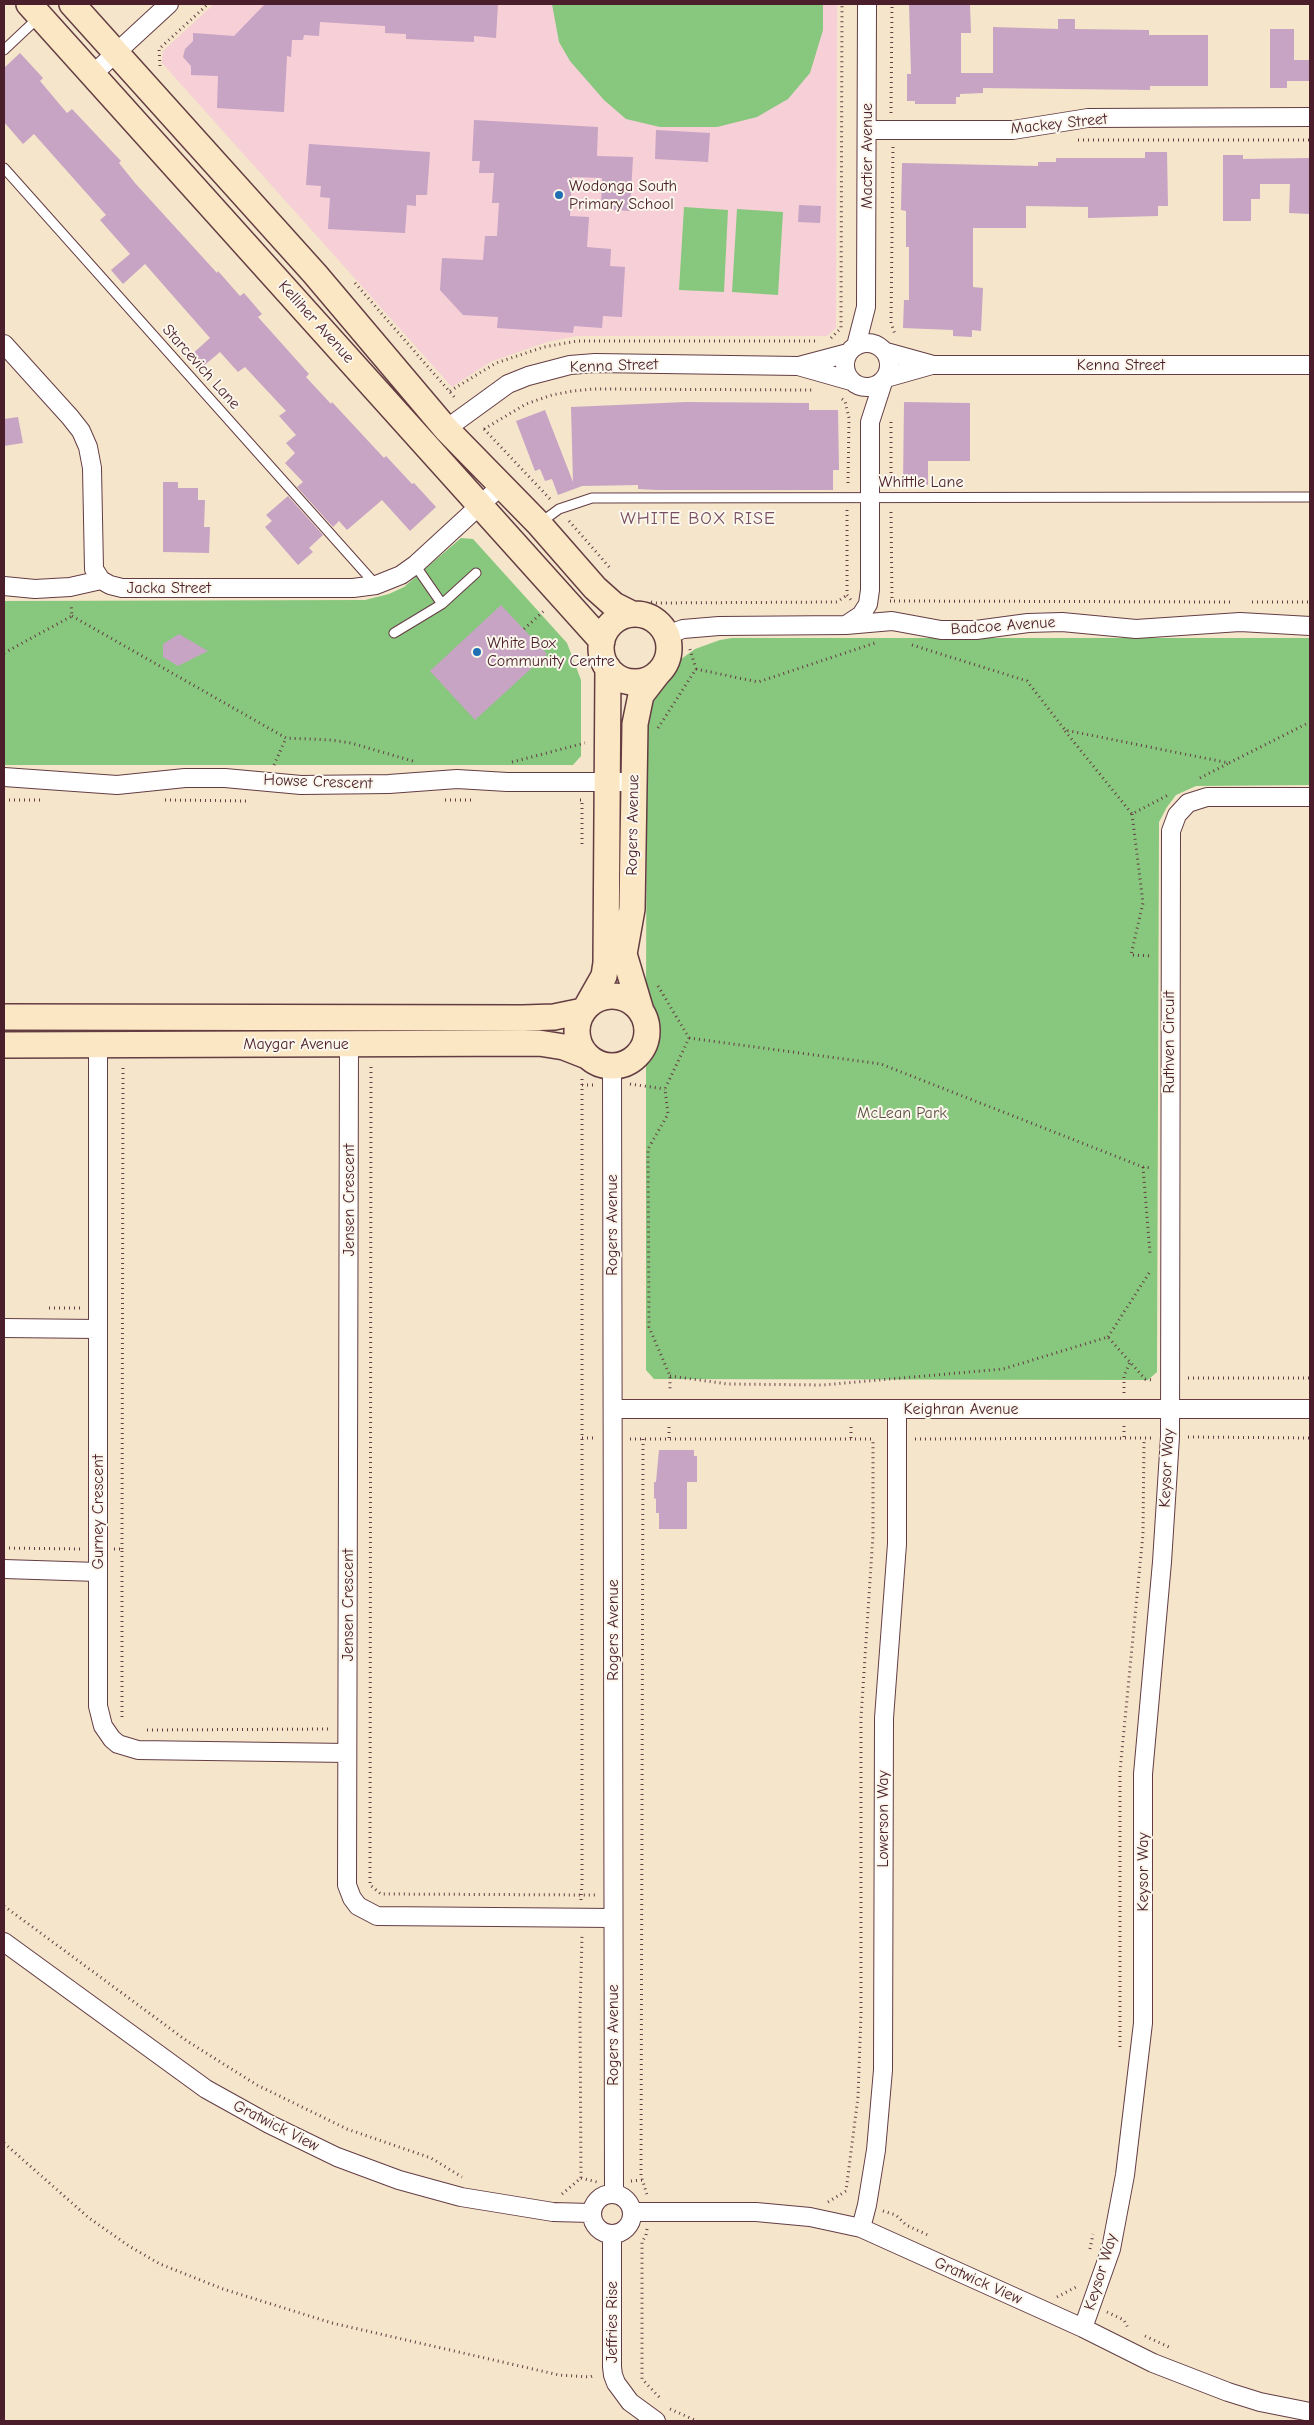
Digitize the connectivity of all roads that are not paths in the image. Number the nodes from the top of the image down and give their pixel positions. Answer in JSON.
{"nodes":[{"id":1,"x":72,"y":4,"type":"edge"},
{"id":2,"x":169,"y":4,"type":"edge"},
{"id":3,"x":867,"y":4,"type":"edge"},
{"id":4,"x":35,"y":10,"type":"edge"},
{"id":5,"x":4,"y":50,"type":"edge"},
{"id":6,"x":116,"y":53,"type":"junction"},
{"id":7,"x":92,"y":74,"type":"junction"},
{"id":8,"x":1310,"y":117,"type":"edge"},
{"id":9,"x":867,"y":130,"type":"junction"},
{"id":10,"x":4,"y":168,"type":"edge"},
{"id":11,"x":866,"y":308,"type":"junction"},
{"id":12,"x":4,"y":344,"type":"edge"},
{"id":13,"x":852,"y":349,"type":"junction"},
{"id":14,"x":882,"y":349,"type":"junction"},
{"id":15,"x":933,"y":365,"type":"junction"},
{"id":16,"x":1310,"y":365,"type":"edge"},
{"id":17,"x":798,"y":366,"type":"junction"},
{"id":18,"x":884,"y":380,"type":"junction"},
{"id":19,"x":853,"y":383,"type":"junction"},
{"id":20,"x":870,"y":422,"type":"junction"},
{"id":21,"x":446,"y":429,"type":"junction"},
{"id":22,"x":502,"y":485,"type":"junction"},
{"id":23,"x":870,"y":496,"type":"junction"},
{"id":24,"x":1310,"y":497,"type":"edge"},
{"id":25,"x":480,"y":504,"type":"junction"},
{"id":26,"x":539,"y":524,"type":"junction"},
{"id":27,"x":415,"y":565,"type":"junction"},
{"id":28,"x":476,"y":573,"type":"dead end"},
{"id":29,"x":101,"y":580,"type":"junction"},
{"id":30,"x":376,"y":585,"type":"junction"},
{"id":31,"x":4,"y":586,"type":"edge"},
{"id":32,"x":442,"y":604,"type":"junction"},
{"id":33,"x":640,"y":607,"type":"junction"},
{"id":34,"x":846,"y":625,"type":"junction"},
{"id":35,"x":1310,"y":626,"type":"edge"},
{"id":36,"x":675,"y":632,"type":"junction"},
{"id":37,"x":394,"y":633,"type":"dead end"},
{"id":38,"x":602,"y":641,"type":"junction"},
{"id":39,"x":608,"y":668,"type":"junction"},
{"id":40,"x":658,"y":673,"type":"junction"},
{"id":41,"x":4,"y":777,"type":"edge"},
{"id":42,"x":607,"y":781,"type":"junction"},
{"id":43,"x":633,"y":782,"type":"junction"},
{"id":44,"x":1310,"y":797,"type":"edge"},
{"id":45,"x":585,"y":1008,"type":"junction"},
{"id":46,"x":641,"y":1011,"type":"junction"},
{"id":47,"x":4,"y":1017,"type":"edge"},
{"id":48,"x":96,"y":1018,"type":"junction"},
{"id":49,"x":349,"y":1018,"type":"junction"},
{"id":50,"x":349,"y":1043,"type":"junction"},
{"id":51,"x":98,"y":1044,"type":"junction"},
{"id":52,"x":4,"y":1045,"type":"edge"},
{"id":53,"x":587,"y":1056,"type":"junction"},
{"id":54,"x":612,"y":1066,"type":"junction"},
{"id":55,"x":4,"y":1328,"type":"edge"},
{"id":56,"x":98,"y":1329,"type":"junction"},
{"id":57,"x":613,"y":1409,"type":"junction"},
{"id":58,"x":897,"y":1409,"type":"junction"},
{"id":59,"x":1170,"y":1409,"type":"junction"},
{"id":60,"x":1310,"y":1409,"type":"edge"},
{"id":61,"x":4,"y":1569,"type":"edge"},
{"id":62,"x":98,"y":1572,"type":"junction"},
{"id":63,"x":347,"y":1753,"type":"junction"},
{"id":64,"x":613,"y":1918,"type":"junction"},
{"id":65,"x":4,"y":1942,"type":"edge"},
{"id":66,"x":614,"y":2193,"type":"junction"},
{"id":67,"x":642,"y":2206,"type":"junction"},
{"id":68,"x":591,"y":2213,"type":"junction"},
{"id":69,"x":861,"y":2228,"type":"junction"},
{"id":70,"x":612,"y":2234,"type":"junction"},
{"id":71,"x":1083,"y":2328,"type":"junction"},
{"id":72,"x":1310,"y":2412,"type":"edge"},
{"id":73,"x":656,"y":2421,"type":"edge"}],
"edges":[{"from":1,"to":6,"type":"street","name":"Kelliher Avenue"},
{"from":2,"to":6,"type":"street"},
{"from":3,"to":9,"type":"street","name":"Mactier Avenue"},
{"from":4,"to":5,"type":"lane"},
{"from":4,"to":7,"type":"street","name":"Kelliher Avenue"},
{"from":6,"to":7,"type":"street"},
{"from":6,"to":21,"type":"street","name":"Kelliher Avenue"},
{"from":7,"to":25,"type":"street","name":"Kelliher Avenue"},
{"from":8,"to":9,"type":"street","name":"Mackey Street"},
{"from":9,"to":11,"type":"street","name":"Mactier Avenue"},
{"from":10,"to":30,"type":"lane","name":"Starcevich Lane"},
{"from":11,"to":13,"type":"street","name":"Mactier Avenue"},
{"from":11,"to":14,"type":"street","name":"Mactier Avenue"},
{"from":12,"to":29,"type":"street"},
{"from":13,"to":14,"type":"street"},
{"from":13,"to":17,"type":"street","name":"Kenna Street"},
{"from":13,"to":19,"type":"street"},
{"from":14,"to":15,"type":"street","name":"Kenna Street"},
{"from":14,"to":18,"type":"street"},
{"from":15,"to":16,"type":"street","name":"Kenna Street"},
{"from":15,"to":18,"type":"street","name":"Kenna Street"},
{"from":17,"to":19,"type":"street","name":"Kenna Street"},
{"from":17,"to":21,"type":"street","name":"Kenna Street"},
{"from":18,"to":19,"type":"street"},
{"from":18,"to":20,"type":"street"},
{"from":19,"to":20,"type":"street"},
{"from":20,"to":23,"type":"street"},
{"from":21,"to":22,"type":"street","name":"Kelliher Avenue"},
{"from":22,"to":25,"type":"street","name":"Jacka Street"},
{"from":22,"to":26,"type":"street","name":"Kelliher Avenue"},
{"from":23,"to":24,"type":"lane","name":"Whittle Lane"},
{"from":23,"to":26,"type":"lane","name":"Whittle Lane"},
{"from":23,"to":34,"type":"street"},
{"from":25,"to":27,"type":"street","name":"Jacka Street"},
{"from":25,"to":38,"type":"street","name":"Kelliher Avenue"},
{"from":26,"to":33,"type":"street","name":"Kelliher Avenue"},
{"from":27,"to":30,"type":"street","name":"Jacka Street"},
{"from":27,"to":32,"type":"lane"},
{"from":28,"to":32,"type":"lane"},
{"from":29,"to":30,"type":"street","name":"Jacka Street"},
{"from":29,"to":31,"type":"street"},
{"from":32,"to":37,"type":"lane"},
{"from":33,"to":36,"type":"street"},
{"from":33,"to":38,"type":"street"},
{"from":34,"to":35,"type":"street","name":"Badcoe Avenue"},
{"from":34,"to":36,"type":"street","name":"Badcoe Avenue"},
{"from":36,"to":40,"type":"street"},
{"from":38,"to":39,"type":"street"},
{"from":39,"to":40,"type":"street"},
{"from":39,"to":42,"type":"street","name":"Rogers Avenue"},
{"from":40,"to":43,"type":"street","name":"Rogers Avenue"},
{"from":41,"to":42,"type":"street","name":"Howse Crescent"},
{"from":42,"to":43,"type":"street","name":"Howse Crescent"},
{"from":42,"to":45,"type":"street","name":"Rogers Avenue"},
{"from":43,"to":46,"type":"street","name":"Rogers Avenue"},
{"from":44,"to":59,"type":"street","name":"Ruthven Circuit"},
{"from":45,"to":46,"type":"street"},
{"from":45,"to":49,"type":"street","name":"Maygar Avenue"},
{"from":45,"to":53,"type":"street","name":"Rogers Avenue"},
{"from":46,"to":54,"type":"street","name":"Rogers Avenue"},
{"from":47,"to":48,"type":"street","name":"Maygar Avenue"},
{"from":48,"to":49,"type":"street","name":"Maygar Avenue"},
{"from":48,"to":51,"type":"street"},
{"from":49,"to":50,"type":"street"},
{"from":50,"to":51,"type":"street","name":"Maygar Avenue"},
{"from":50,"to":53,"type":"street","name":"Maygar Avenue"},
{"from":50,"to":63,"type":"street","name":"Jensen Crescent"},
{"from":51,"to":52,"type":"street","name":"Maygar Avenue"},
{"from":51,"to":56,"type":"street","name":"Gurney Crescent"},
{"from":53,"to":54,"type":"street"},
{"from":54,"to":57,"type":"street","name":"Rogers Avenue"},
{"from":55,"to":56,"type":"street"},
{"from":56,"to":62,"type":"street","name":"Gurney Crescent"},
{"from":57,"to":58,"type":"street","name":"Keighran Avenue"},
{"from":57,"to":64,"type":"street","name":"Rogers Avenue"},
{"from":58,"to":59,"type":"street","name":"Keighran Avenue"},
{"from":58,"to":69,"type":"street","name":"Lowerson Way"},
{"from":59,"to":60,"type":"street","name":"Keighran Avenue"},
{"from":59,"to":71,"type":"street","name":"Keysor Way"},
{"from":61,"to":62,"type":"street"},
{"from":62,"to":63,"type":"street","name":"Gurney Crescent"},
{"from":63,"to":64,"type":"street","name":"Jensen Crescent"},
{"from":64,"to":66,"type":"street","name":"Rogers Avenue"},
{"from":65,"to":68,"type":"street","name":"Gratwick View"},
{"from":66,"to":67,"type":"street"},
{"from":66,"to":68,"type":"street"},
{"from":67,"to":69,"type":"street","name":"Gratwick View"},
{"from":67,"to":70,"type":"street"},
{"from":68,"to":70,"type":"street"},
{"from":69,"to":71,"type":"street","name":"Gratwick View"},
{"from":70,"to":73,"type":"street","name":"Jeffries Rise"},
{"from":71,"to":72,"type":"street","name":"Gratwick View"}]}
